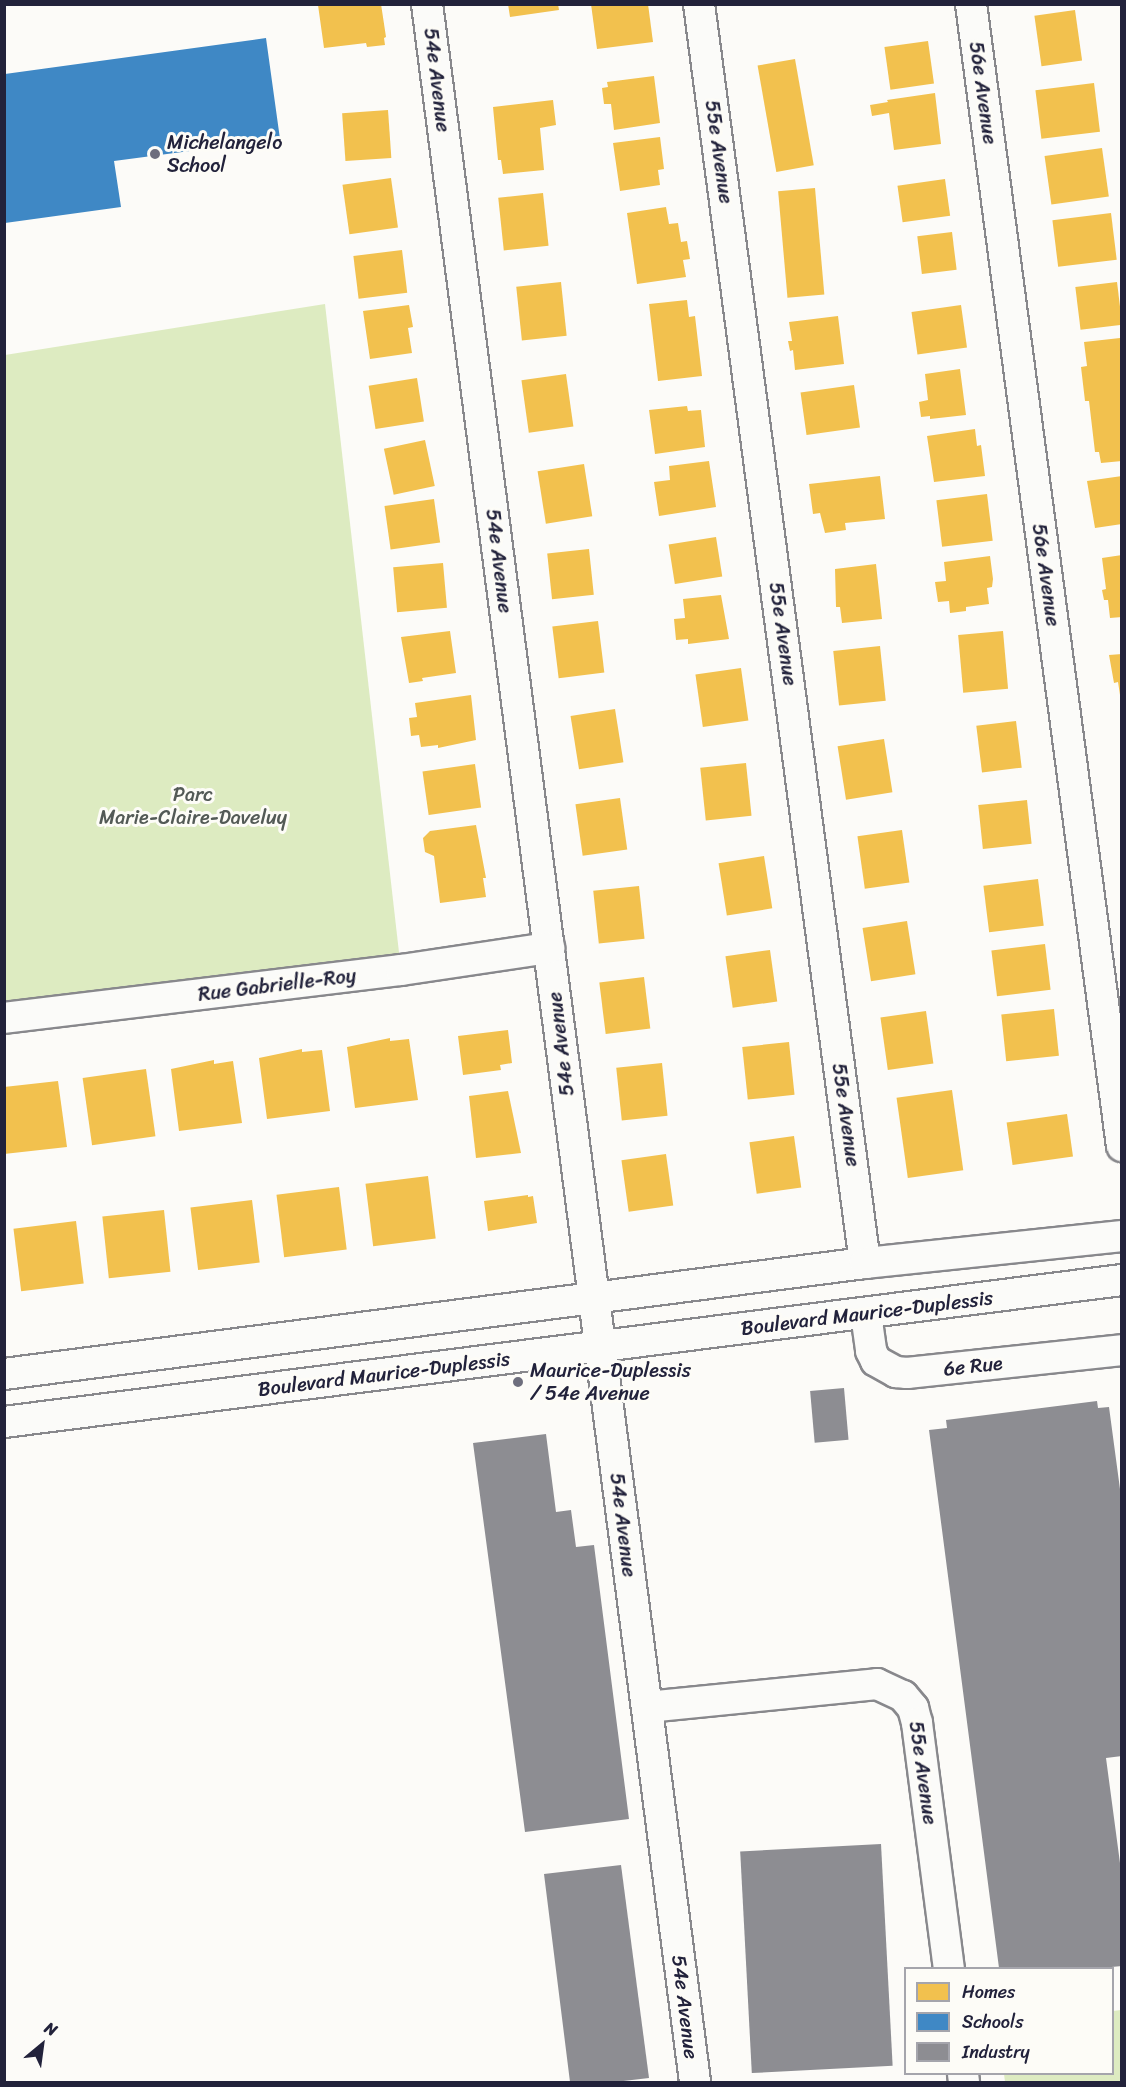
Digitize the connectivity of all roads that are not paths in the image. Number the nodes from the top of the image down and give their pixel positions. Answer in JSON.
{"nodes":[{"id":1,"x":427,"y":4,"type":"edge"},
{"id":2,"x":699,"y":4,"type":"edge"},
{"id":3,"x":971,"y":4,"type":"edge"},
{"id":4,"x":549,"y":948,"type":"junction"},
{"id":5,"x":4,"y":1018,"type":"edge"},
{"id":6,"x":1122,"y":1146,"type":"edge"},
{"id":7,"x":1122,"y":1236,"type":"edge"},
{"id":8,"x":865,"y":1263,"type":"junction"},
{"id":9,"x":1122,"y":1280,"type":"edge"},
{"id":10,"x":595,"y":1298,"type":"junction"},
{"id":11,"x":866,"y":1314,"type":"junction"},
{"id":12,"x":601,"y":1347,"type":"junction"},
{"id":13,"x":1122,"y":1350,"type":"edge"},
{"id":14,"x":4,"y":1374,"type":"edge"},
{"id":15,"x":4,"y":1422,"type":"edge"},
{"id":16,"x":647,"y":1707,"type":"junction"},
{"id":17,"x":949,"y":1967,"type":"edge"},
{"id":18,"x":695,"y":2082,"type":"edge"}],
"edges":[{"from":1,"to":4,"type":"street","name":"54e Avenue"},
{"from":2,"to":8,"type":"street","name":"55e Avenue"},
{"from":3,"to":6,"type":"street","name":"56e Avenue"},
{"from":4,"to":5,"type":"street","name":"Rue Gabrielle-Roy"},
{"from":4,"to":10,"type":"street","name":"54e Avenue"},
{"from":7,"to":8,"type":"street"},
{"from":8,"to":10,"type":"street"},
{"from":9,"to":11,"type":"street","name":"Boulevard Maurice-Duplessis"},
{"from":10,"to":12,"type":"street","name":"54e Avenue"},
{"from":10,"to":14,"type":"street"},
{"from":11,"to":12,"type":"street","name":"Boulevard Maurice-Duplessis"},
{"from":11,"to":13,"type":"street","name":"6e Rue"},
{"from":12,"to":15,"type":"street","name":"Boulevard Maurice-Duplessis"},
{"from":12,"to":16,"type":"street","name":"54e Avenue"},
{"from":16,"to":17,"type":"street","name":"55e Avenue"},
{"from":16,"to":18,"type":"street","name":"54e Avenue"}]}
